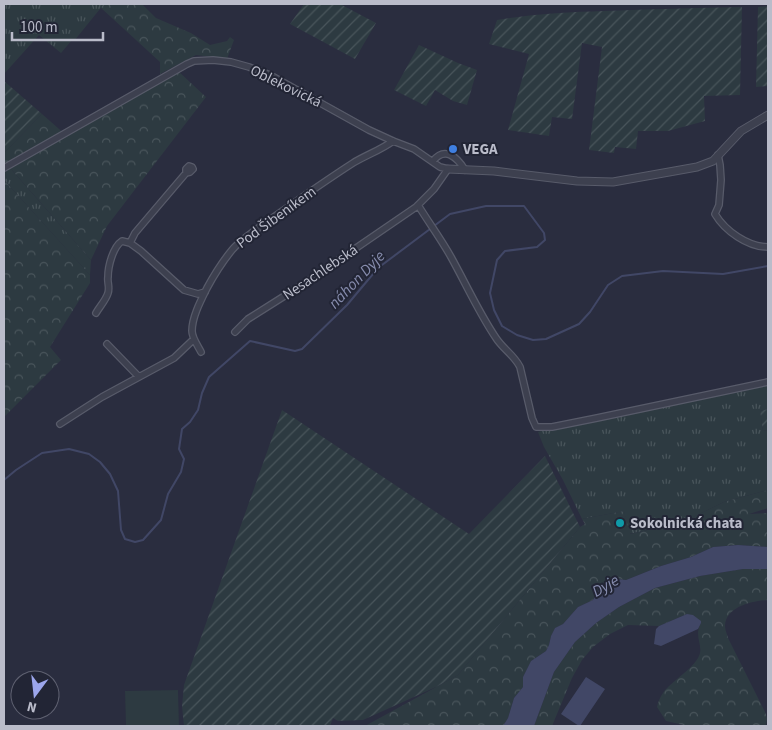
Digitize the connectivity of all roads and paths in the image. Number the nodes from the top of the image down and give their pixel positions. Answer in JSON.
{"nodes":[{"id":1,"x":768,"y":115,"type":"edge"},
{"id":2,"x":393,"y":141,"type":"junction"},
{"id":3,"x":718,"y":155,"type":"junction"},
{"id":4,"x":433,"y":161,"type":"junction"},
{"id":5,"x":4,"y":168,"type":"edge"},
{"id":6,"x":448,"y":169,"type":"junction"},
{"id":7,"x":465,"y":170,"type":"junction"},
{"id":8,"x":186,"y":173,"type":"dead end"},
{"id":9,"x":418,"y":205,"type":"junction"},
{"id":10,"x":130,"y":243,"type":"junction"},
{"id":11,"x":768,"y":248,"type":"edge"},
{"id":12,"x":205,"y":292,"type":"junction"},
{"id":13,"x":96,"y":313,"type":"dead end"},
{"id":14,"x":235,"y":332,"type":"dead end"},
{"id":15,"x":194,"y":339,"type":"junction"},
{"id":16,"x":107,"y":344,"type":"dead end"},
{"id":17,"x":201,"y":352,"type":"dead end"},
{"id":18,"x":139,"y":377,"type":"junction"},
{"id":19,"x":768,"y":382,"type":"edge"},
{"id":20,"x":60,"y":424,"type":"dead end"}],
"edges":[{"from":1,"to":3,"type":"street","name":"Oblekovická"},
{"from":2,"to":4,"type":"street","name":"Oblekovická"},
{"from":2,"to":5,"type":"street","name":"Oblekovická"},
{"from":2,"to":12,"type":"street","name":"Pod Šibeníkem"},
{"from":3,"to":7,"type":"street","name":"Oblekovická"},
{"from":3,"to":11,"type":"street"},
{"from":4,"to":6,"type":"street","name":"Oblekovická"},
{"from":4,"to":7,"type":"street"},
{"from":6,"to":7,"type":"street","name":"Oblekovická"},
{"from":6,"to":9,"type":"street","name":"Nesachlebská"},
{"from":8,"to":10,"type":"street"},
{"from":9,"to":14,"type":"street","name":"Nesachlebská"},
{"from":9,"to":19,"type":"street"},
{"from":10,"to":12,"type":"street"},
{"from":10,"to":13,"type":"street"},
{"from":12,"to":15,"type":"street","name":"Pod Šibeníkem"},
{"from":15,"to":17,"type":"street"},
{"from":15,"to":18,"type":"street"},
{"from":16,"to":18,"type":"street"},
{"from":18,"to":20,"type":"street"}]}
